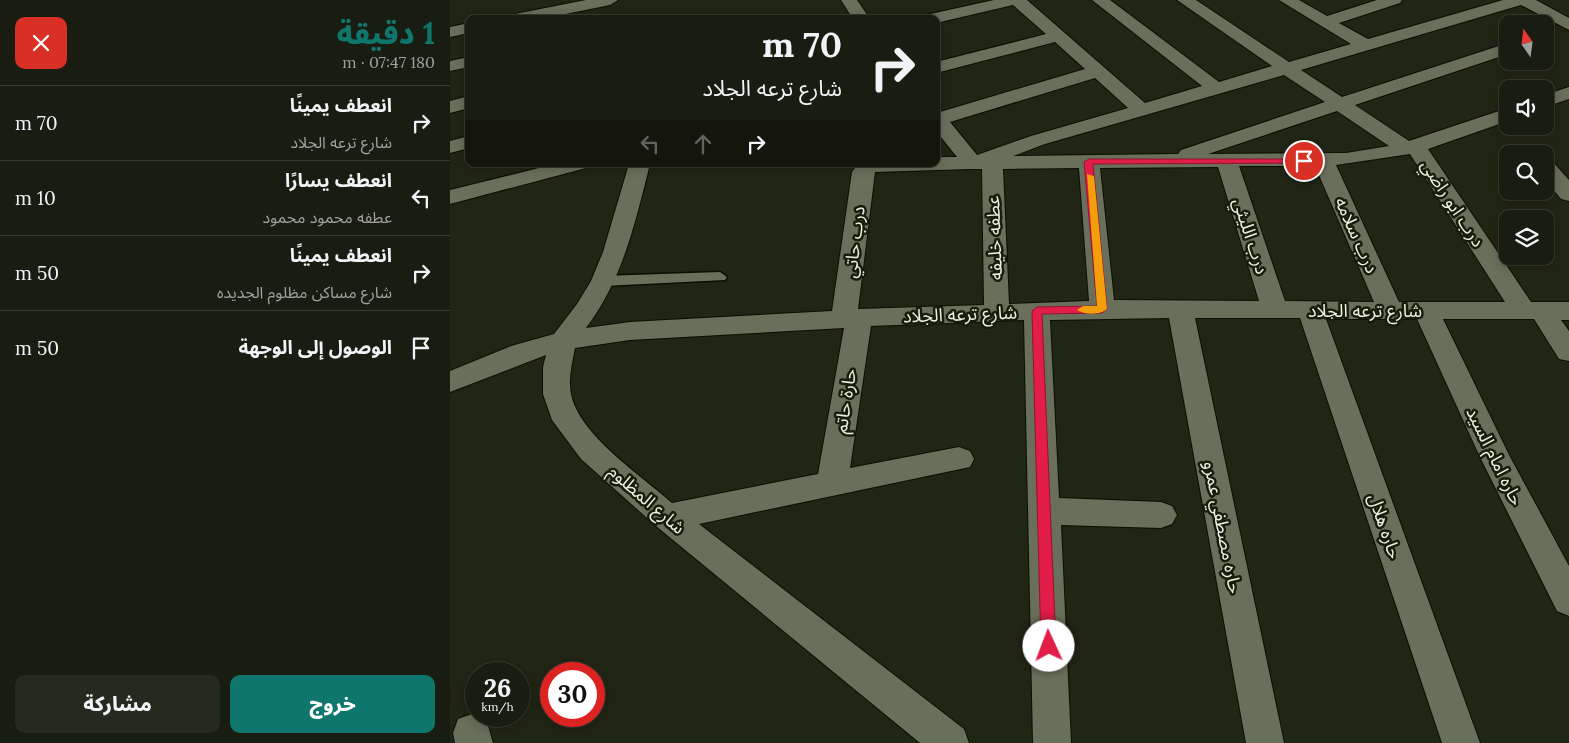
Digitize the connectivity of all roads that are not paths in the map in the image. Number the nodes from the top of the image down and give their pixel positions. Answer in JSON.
{"nodes":[{"id":1,"x":610,"y":0,"type":"edge"},
{"id":2,"x":849,"y":0,"type":"edge"},
{"id":3,"x":1016,"y":0,"type":"edge"},
{"id":4,"x":1100,"y":0,"type":"edge"},
{"id":5,"x":1185,"y":0,"type":"edge"},
{"id":6,"x":1287,"y":0,"type":"edge"},
{"id":7,"x":1394,"y":0,"type":"edge"},
{"id":8,"x":1523,"y":0,"type":"edge"},
{"id":9,"x":551,"y":10,"type":"edge"},
{"id":10,"x":531,"y":15,"type":"edge"},
{"id":11,"x":854,"y":15,"type":"edge"},
{"id":12,"x":940,"y":17,"type":"edge"},
{"id":13,"x":1325,"y":22,"type":"junction"},
{"id":14,"x":465,"y":29,"type":"edge"},
{"id":15,"x":1564,"y":29,"type":"edge"},
{"id":16,"x":450,"y":32,"type":"edge"},
{"id":17,"x":1058,"y":36,"type":"junction"},
{"id":18,"x":1366,"y":45,"type":"junction"},
{"id":19,"x":1499,"y":51,"type":"edge"},
{"id":20,"x":465,"y":63,"type":"edge"},
{"id":21,"x":450,"y":66,"type":"edge"},
{"id":22,"x":940,"y":67,"type":"edge"},
{"id":23,"x":1286,"y":68,"type":"junction"},
{"id":24,"x":1098,"y":71,"type":"junction"},
{"id":25,"x":1216,"y":88,"type":"junction"},
{"id":26,"x":1569,"y":93,"type":"edge"},
{"id":27,"x":1554,"y":98,"type":"edge"},
{"id":28,"x":465,"y":103,"type":"edge"},
{"id":29,"x":1340,"y":104,"type":"junction"},
{"id":30,"x":450,"y":106,"type":"edge"},
{"id":31,"x":1142,"y":110,"type":"junction"},
{"id":32,"x":940,"y":117,"type":"edge"},
{"id":33,"x":1499,"y":117,"type":"edge"},
{"id":34,"x":940,"y":121,"type":"edge"},
{"id":35,"x":465,"y":143,"type":"edge"},
{"id":36,"x":450,"y":147,"type":"edge"},
{"id":37,"x":1412,"y":148,"type":"junction"},
{"id":38,"x":1168,"y":160,"type":"junction"},
{"id":39,"x":1228,"y":161,"type":"junction"},
{"id":40,"x":1323,"y":161,"type":"junction"},
{"id":41,"x":1089,"y":162,"type":"junction"},
{"id":42,"x":940,"y":163,"type":"edge"},
{"id":43,"x":982,"y":163,"type":"junction"},
{"id":44,"x":567,"y":167,"type":"edge"},
{"id":45,"x":638,"y":167,"type":"edge"},
{"id":46,"x":867,"y":167,"type":"edge"},
{"id":47,"x":1554,"y":176,"type":"edge"},
{"id":48,"x":1569,"y":194,"type":"edge"},
{"id":49,"x":450,"y":197,"type":"edge"},
{"id":50,"x":720,"y":277,"type":"dead end"},
{"id":51,"x":603,"y":281,"type":"junction"},
{"id":52,"x":1102,"y":309,"type":"junction"},
{"id":53,"x":1390,"y":309,"type":"junction"},
{"id":54,"x":1425,"y":309,"type":"junction"},
{"id":55,"x":1275,"y":310,"type":"junction"},
{"id":56,"x":1310,"y":310,"type":"junction"},
{"id":57,"x":1532,"y":310,"type":"junction"},
{"id":58,"x":1569,"y":310,"type":"edge"},
{"id":59,"x":1037,"y":311,"type":"junction"},
{"id":60,"x":1181,"y":311,"type":"junction"},
{"id":61,"x":997,"y":312,"type":"junction"},
{"id":62,"x":851,"y":318,"type":"junction"},
{"id":63,"x":563,"y":341,"type":"junction"},
{"id":64,"x":1569,"y":352,"type":"edge"},
{"id":65,"x":450,"y":382,"type":"edge"},
{"id":66,"x":959,"y":459,"type":"dead end"},
{"id":67,"x":832,"y":484,"type":"junction"},
{"id":68,"x":1044,"y":511,"type":"junction"},
{"id":69,"x":1161,"y":515,"type":"dead end"},
{"id":70,"x":667,"y":517,"type":"junction"},
{"id":71,"x":1569,"y":600,"type":"edge"},
{"id":72,"x":950,"y":743,"type":"edge"},
{"id":73,"x":1052,"y":743,"type":"edge"},
{"id":74,"x":1265,"y":743,"type":"edge"},
{"id":75,"x":1461,"y":743,"type":"edge"}],
"edges":[{"from":1,"to":9,"type":"street"},
{"from":2,"to":11,"type":"street"},
{"from":3,"to":12,"type":"street"},
{"from":3,"to":17,"type":"street"},
{"from":4,"to":25,"type":"street"},
{"from":5,"to":23,"type":"street"},
{"from":6,"to":13,"type":"street"},
{"from":7,"to":13,"type":"street"},
{"from":8,"to":15,"type":"street"},
{"from":8,"to":18,"type":"street"},
{"from":9,"to":10,"type":"street"},
{"from":13,"to":18,"type":"street"},
{"from":14,"to":16,"type":"street"},
{"from":17,"to":22,"type":"street"},
{"from":17,"to":24,"type":"street"},
{"from":18,"to":23,"type":"street"},
{"from":19,"to":29,"type":"street"},
{"from":20,"to":21,"type":"street"},
{"from":23,"to":25,"type":"street"},
{"from":23,"to":29,"type":"street"},
{"from":24,"to":31,"type":"street"},
{"from":24,"to":32,"type":"street"},
{"from":25,"to":31,"type":"street"},
{"from":26,"to":27,"type":"street"},
{"from":28,"to":30,"type":"street"},
{"from":29,"to":37,"type":"street"},
{"from":29,"to":38,"type":"street"},
{"from":31,"to":43,"type":"street"},
{"from":33,"to":37,"type":"street"},
{"from":34,"to":43,"type":"street"},
{"from":35,"to":36,"type":"street"},
{"from":37,"to":40,"type":"street"},
{"from":37,"to":57,"type":"street","name":"درب ابو راضي"},
{"from":38,"to":39,"type":"street"},
{"from":38,"to":41,"type":"street"},
{"from":39,"to":40,"type":"street"},
{"from":39,"to":55,"type":"street","name":"درب الليثي"},
{"from":40,"to":53,"type":"street","name":"درب سلامه"},
{"from":41,"to":43,"type":"street"},
{"from":41,"to":52,"type":"street"},
{"from":42,"to":43,"type":"street","name":"درب حاتي"},
{"from":43,"to":61,"type":"street","name":"عطفه خليفه"},
{"from":44,"to":49,"type":"street"},
{"from":45,"to":51,"type":"street","name":"شارع المظلوم"},
{"from":46,"to":62,"type":"street","name":"درب حاتي"},
{"from":47,"to":48,"type":"street"},
{"from":50,"to":51,"type":"lane"},
{"from":51,"to":63,"type":"street","name":"شارع المظلوم"},
{"from":52,"to":59,"type":"street","name":"شارع ترعه الجلاد"},
{"from":52,"to":60,"type":"street","name":"شارع ترعه الجلاد"},
{"from":53,"to":54,"type":"street","name":"شارع ترعه الجلاد"},
{"from":53,"to":56,"type":"street","name":"شارع ترعه الجلاد"},
{"from":54,"to":57,"type":"street","name":"شارع ترعه الجلاد"},
{"from":54,"to":71,"type":"street","name":"حاره امام السيد"},
{"from":55,"to":56,"type":"street","name":"شارع ترعه الجلاد"},
{"from":55,"to":60,"type":"street","name":"شارع ترعه الجلاد"},
{"from":56,"to":75,"type":"street","name":"حاره هلال"},
{"from":57,"to":58,"type":"street","name":"شارع ترعه الجلاد"},
{"from":57,"to":64,"type":"street","name":"درب ابو راضي"},
{"from":59,"to":61,"type":"street","name":"شارع ترعه الجلاد"},
{"from":59,"to":68,"type":"street"},
{"from":60,"to":74,"type":"street","name":"حاره مصطفي عمرو"},
{"from":61,"to":62,"type":"street","name":"شارع ترعه الجلاد"},
{"from":62,"to":63,"type":"street","name":"شارع ترعه الجلاد"},
{"from":62,"to":67,"type":"street","name":"حارة حاتم"},
{"from":63,"to":65,"type":"street","name":"شارع ترعه الجلاد"},
{"from":63,"to":70,"type":"street","name":"شارع المظلوم"},
{"from":66,"to":67,"type":"street"},
{"from":67,"to":70,"type":"street"},
{"from":68,"to":69,"type":"street"},
{"from":68,"to":73,"type":"street"},
{"from":70,"to":72,"type":"street","name":"شارع المظلوم"}]}
